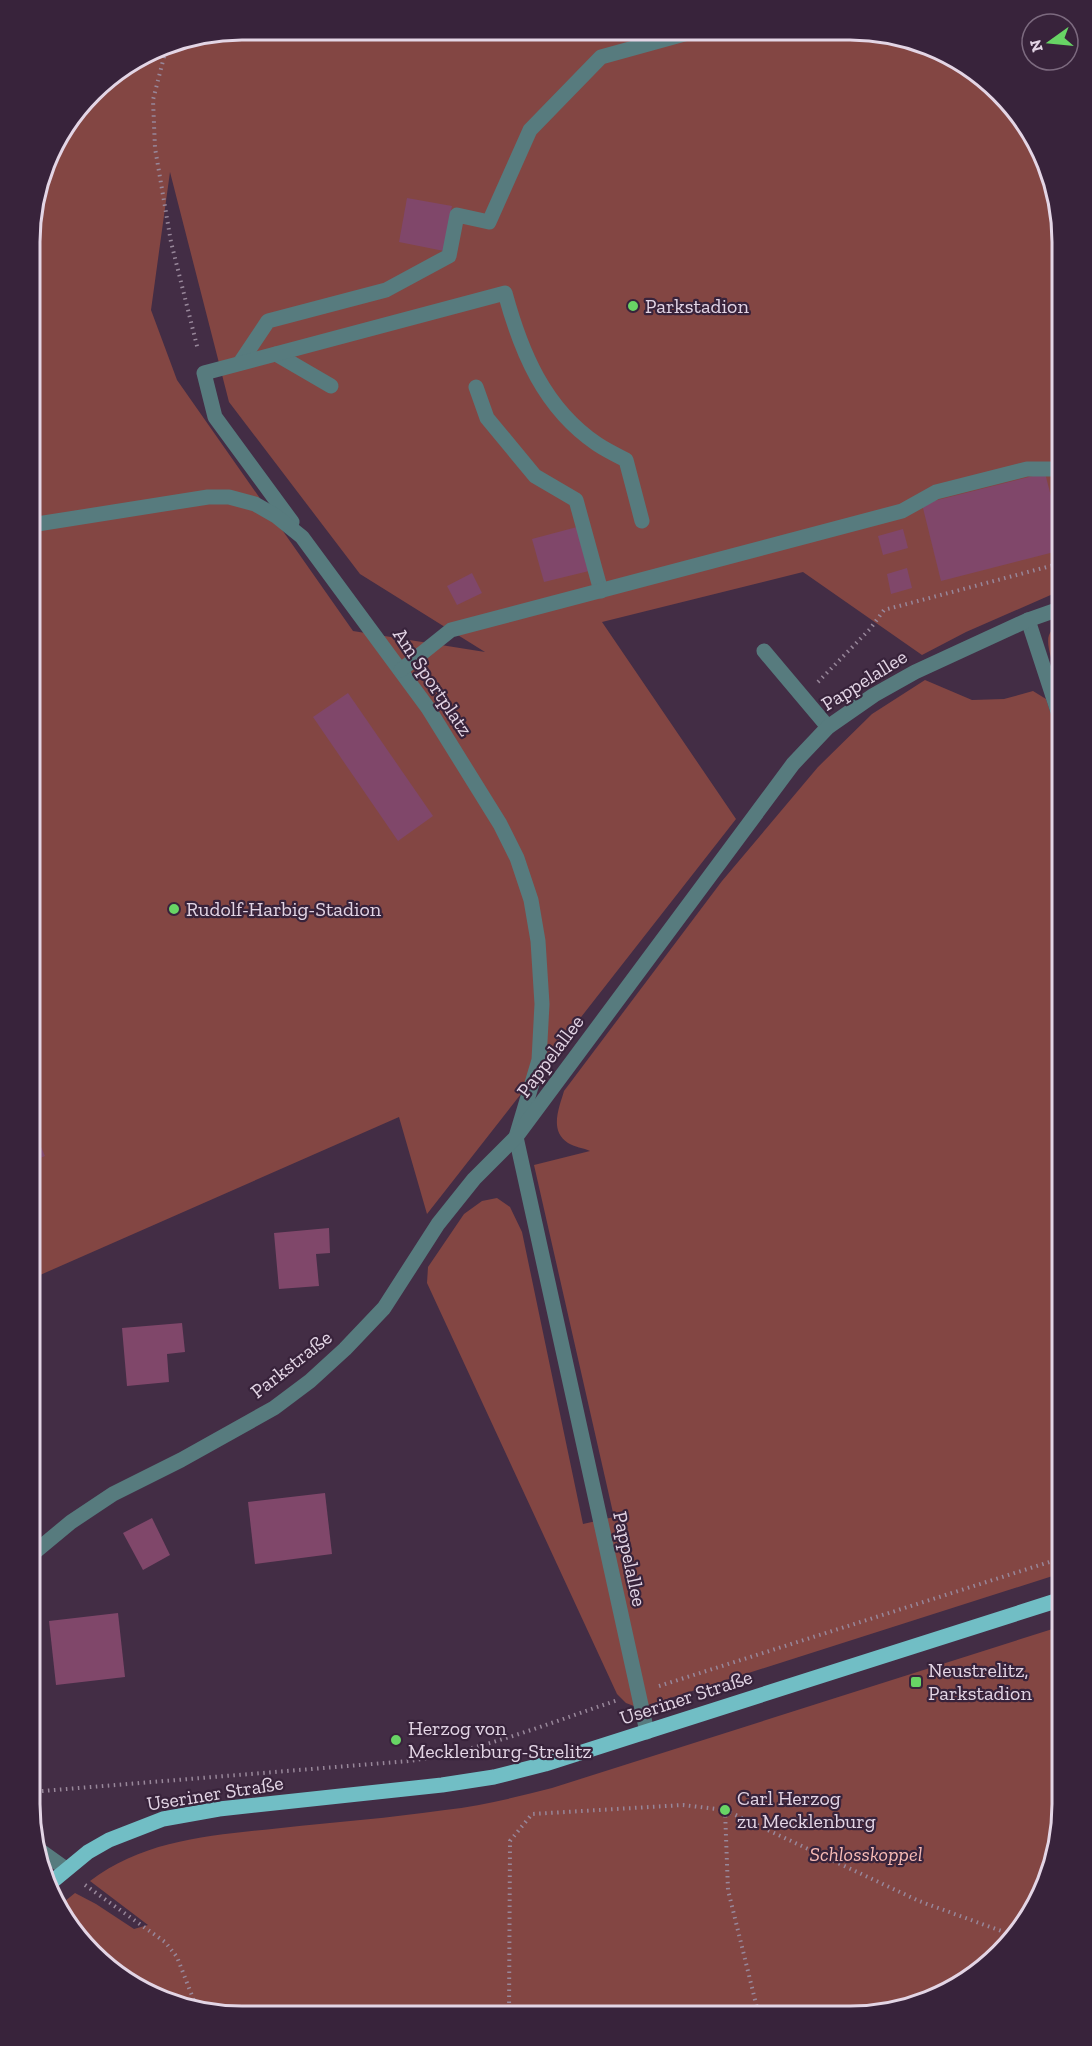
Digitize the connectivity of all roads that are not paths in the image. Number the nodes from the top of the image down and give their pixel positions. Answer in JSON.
{"nodes":[{"id":1,"x":662,"y":40,"type":"edge"},
{"id":2,"x":276,"y":354,"type":"junction"},
{"id":3,"x":240,"y":363,"type":"junction"},
{"id":4,"x":331,"y":386,"type":"dead end"},
{"id":5,"x":476,"y":387,"type":"dead end"},
{"id":6,"x":1052,"y":469,"type":"edge"},
{"id":7,"x":642,"y":521,"type":"dead end"},
{"id":8,"x":40,"y":524,"type":"edge"},
{"id":9,"x":302,"y":537,"type":"junction"},
{"id":10,"x":601,"y":591,"type":"junction"},
{"id":11,"x":1052,"y":612,"type":"edge"},
{"id":12,"x":1028,"y":620,"type":"junction"},
{"id":13,"x":764,"y":651,"type":"dead end"},
{"id":14,"x":401,"y":670,"type":"junction"},
{"id":15,"x":1052,"y":693,"type":"edge"},
{"id":16,"x":828,"y":728,"type":"junction"},
{"id":17,"x":516,"y":1137,"type":"junction"},
{"id":18,"x":40,"y":1548,"type":"edge"},
{"id":19,"x":1051,"y":1602,"type":"edge"},
{"id":20,"x":647,"y":1732,"type":"junction"},
{"id":21,"x":48,"y":1856,"type":"edge"},
{"id":22,"x":66,"y":1869,"type":"junction"},
{"id":23,"x":55,"y":1879,"type":"edge"}],
"edges":[{"from":1,"to":3,"type":"street"},
{"from":2,"to":3,"type":"street"},
{"from":2,"to":4,"type":"street"},
{"from":2,"to":7,"type":"street"},
{"from":3,"to":9,"type":"street"},
{"from":5,"to":10,"type":"street"},
{"from":6,"to":10,"type":"street"},
{"from":8,"to":9,"type":"street","name":"Am Sportplatz"},
{"from":9,"to":14,"type":"street","name":"Am Sportplatz"},
{"from":10,"to":14,"type":"street"},
{"from":11,"to":12,"type":"street","name":"Pappelallee"},
{"from":12,"to":15,"type":"street"},
{"from":12,"to":16,"type":"street","name":"Pappelallee"},
{"from":13,"to":16,"type":"street"},
{"from":14,"to":17,"type":"street","name":"Am Sportplatz"},
{"from":16,"to":17,"type":"street","name":"Pappelallee"},
{"from":17,"to":18,"type":"street","name":"Parkstraße"},
{"from":17,"to":20,"type":"street","name":"Pappelallee"},
{"from":19,"to":20,"type":"main road","name":"Useriner Straße"},
{"from":20,"to":22,"type":"main road","name":"Useriner Straße"},
{"from":21,"to":22,"type":"street"},
{"from":22,"to":23,"type":"main road","name":"Useriner Straße"}]}
